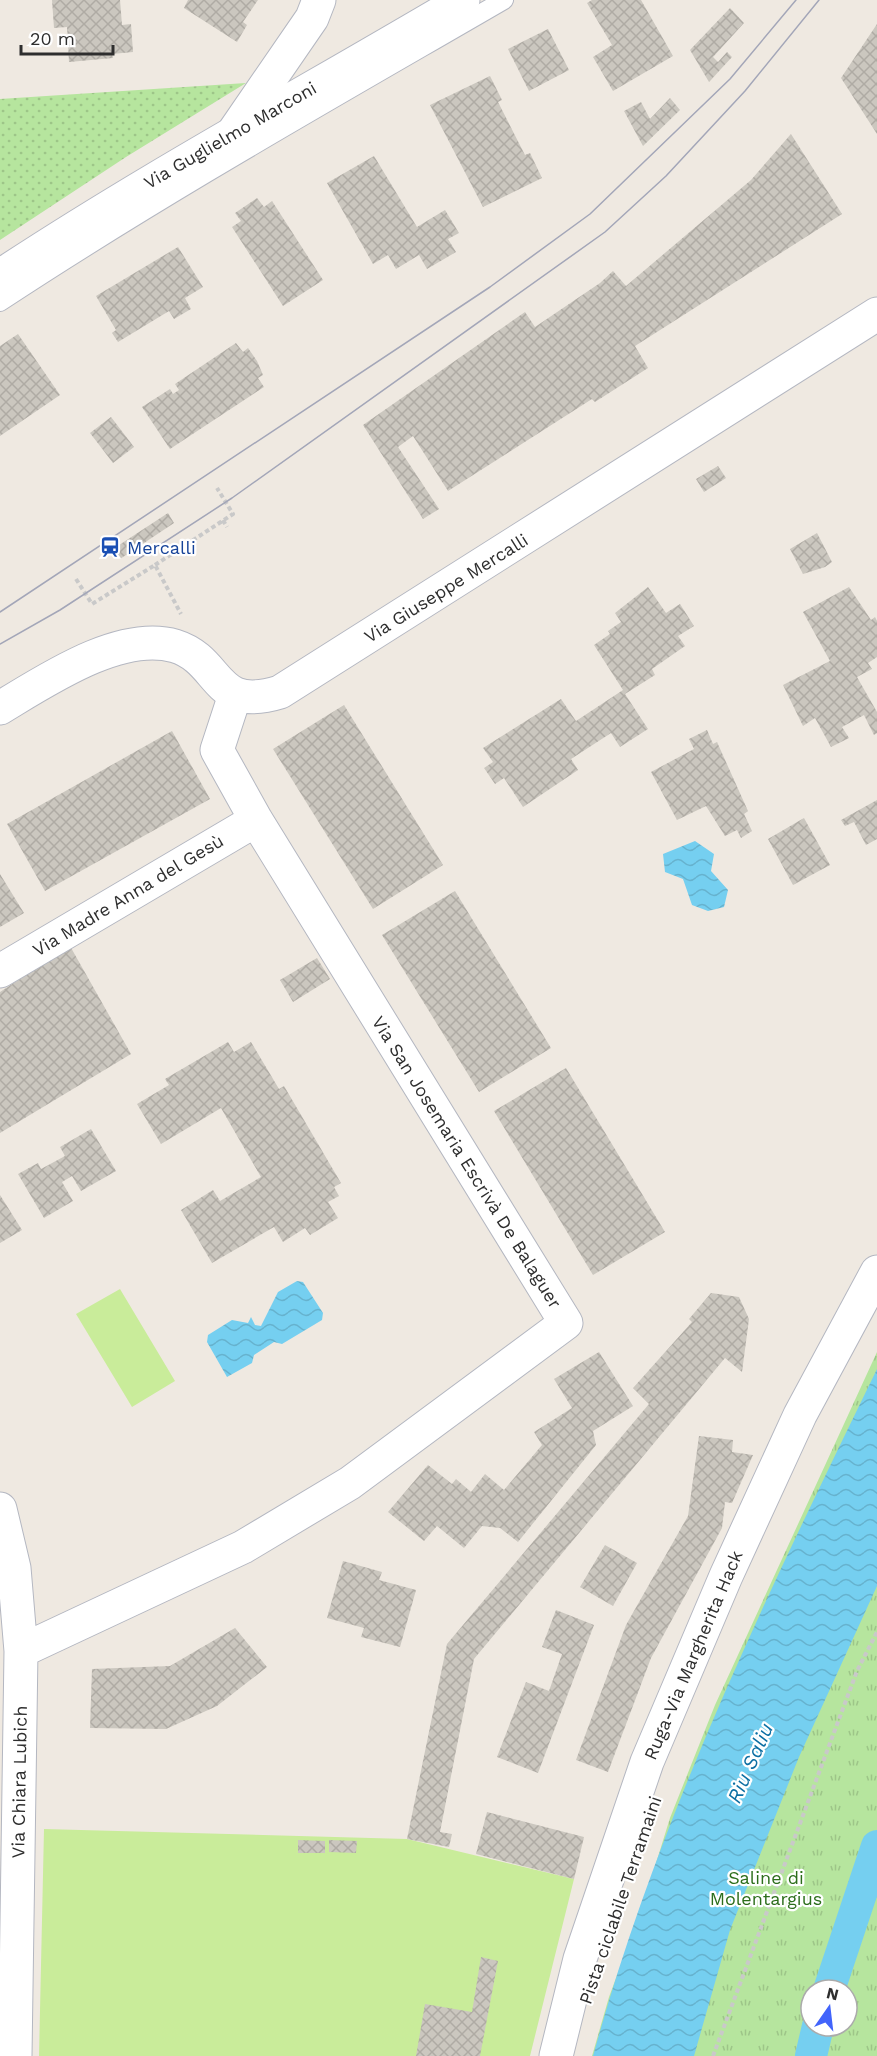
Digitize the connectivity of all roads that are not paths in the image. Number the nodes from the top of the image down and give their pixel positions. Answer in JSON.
{"nodes":[{"id":1,"x":319,"y":0,"type":"edge"},
{"id":2,"x":463,"y":0,"type":"edge"},
{"id":3,"x":504,"y":0,"type":"edge"},
{"id":4,"x":236,"y":130,"type":"junction"},
{"id":5,"x":0,"y":276,"type":"edge"},
{"id":6,"x":0,"y":302,"type":"edge"},
{"id":7,"x":877,"y":314,"type":"edge"},
{"id":8,"x":235,"y":695,"type":"junction"},
{"id":9,"x":0,"y":708,"type":"edge"},
{"id":10,"x":256,"y":820,"type":"junction"},
{"id":11,"x":0,"y":971,"type":"edge"},
{"id":12,"x":877,"y":1272,"type":"edge"},
{"id":13,"x":0,"y":1509,"type":"edge"},
{"id":14,"x":21,"y":1651,"type":"junction"},
{"id":15,"x":15,"y":2056,"type":"edge"},
{"id":16,"x":556,"y":2056,"type":"edge"}],
"edges":[{"from":1,"to":4,"type":"street"},
{"from":2,"to":4,"type":"street","name":"Via Guglielmo Marconi"},
{"from":3,"to":6,"type":"lane"},
{"from":4,"to":5,"type":"street","name":"Via Guglielmo Marconi"},
{"from":7,"to":8,"type":"street","name":"Via Giuseppe Mercalli"},
{"from":8,"to":9,"type":"street"},
{"from":8,"to":10,"type":"street","name":"Via San Josemaria Escrivà De Balaguer"},
{"from":10,"to":11,"type":"street","name":"Via Madre Anna del Gesù"},
{"from":10,"to":14,"type":"street","name":"Via San Josemaria Escrivà De Balaguer"},
{"from":12,"to":16,"type":"street","name":"Ruga-Via Margherita Hack"},
{"from":13,"to":14,"type":"street","name":"Via Chiara Lubich"},
{"from":14,"to":15,"type":"street","name":"Via Chiara Lubich"}]}
